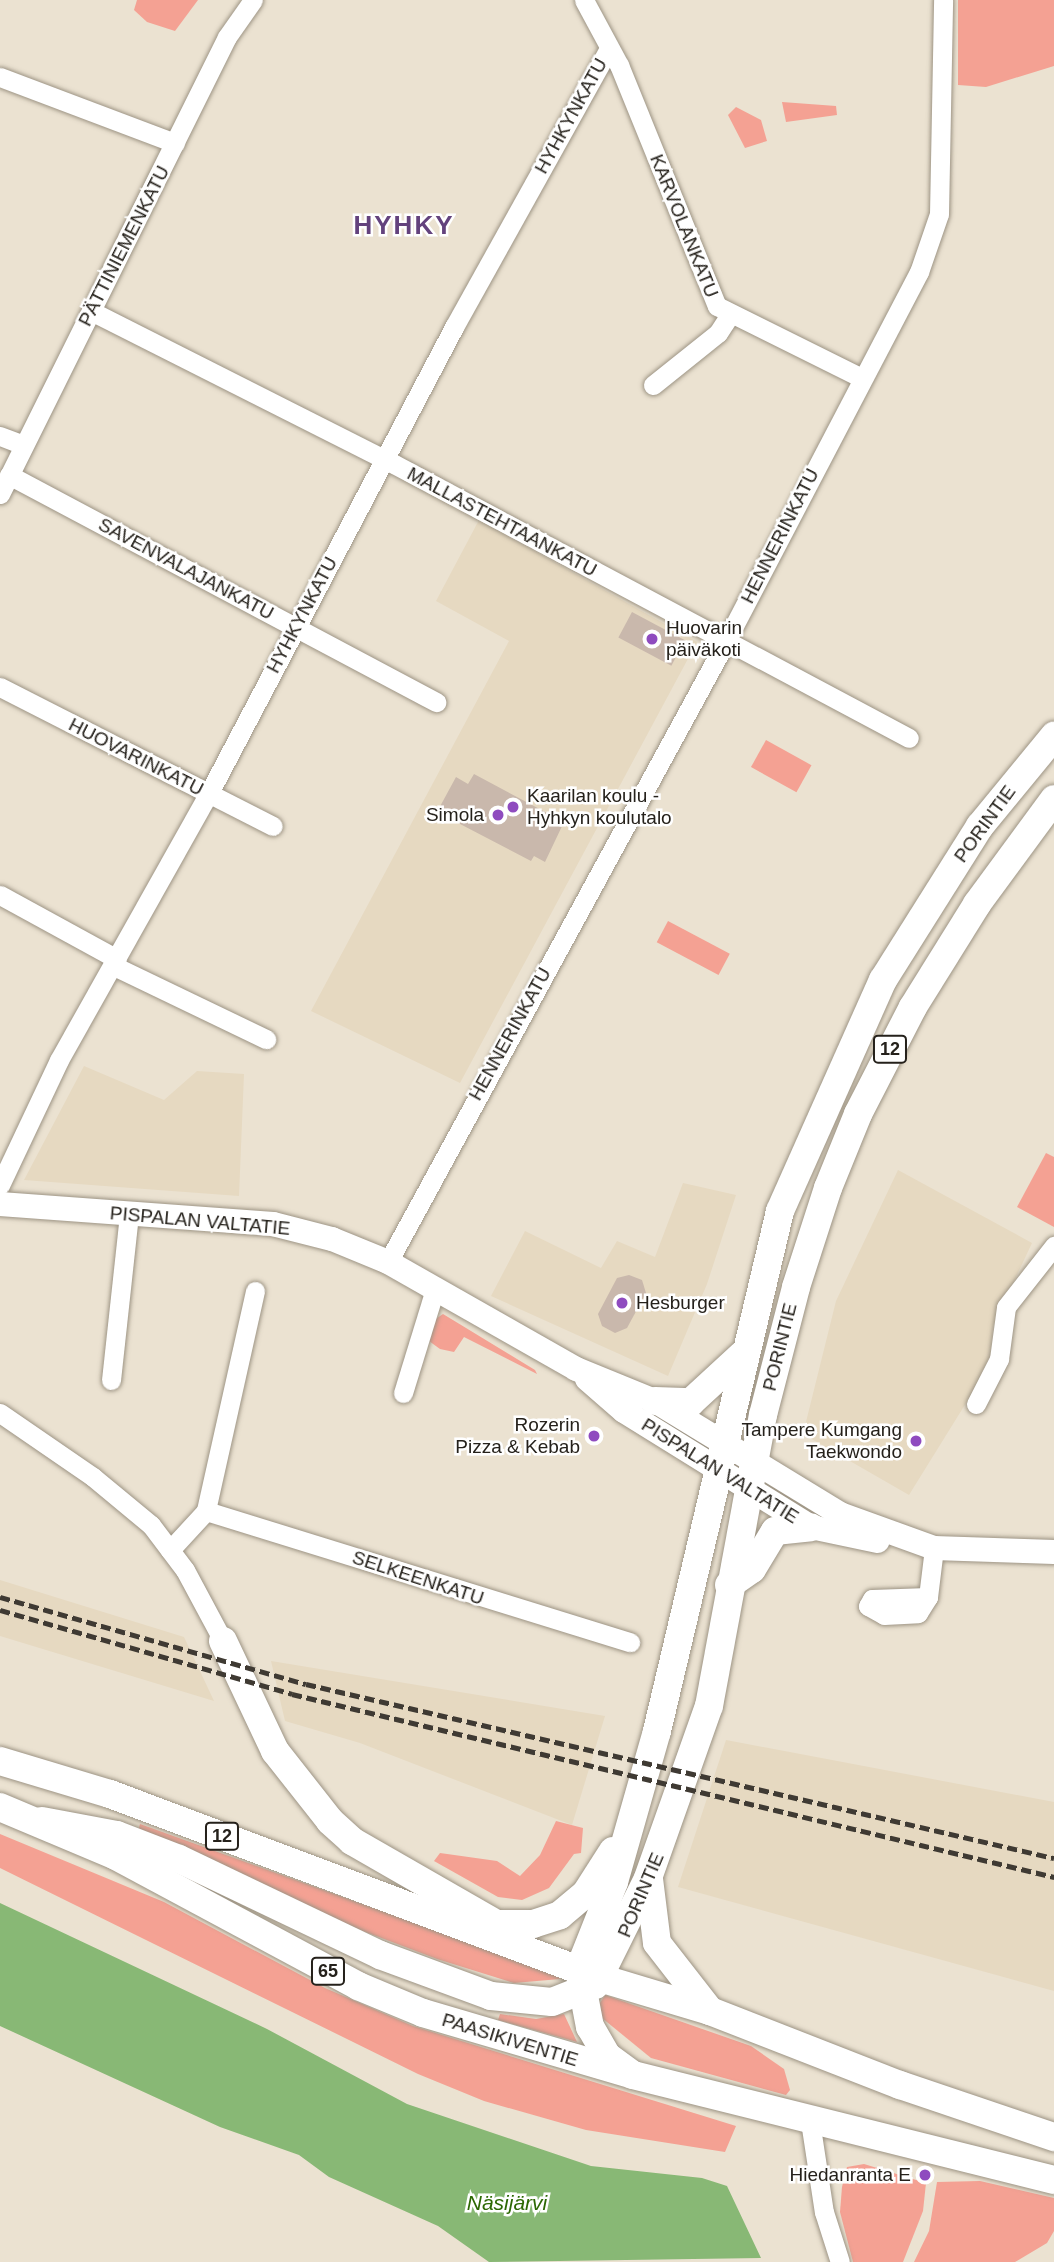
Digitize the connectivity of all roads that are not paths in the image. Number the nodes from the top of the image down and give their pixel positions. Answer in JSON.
{"nodes":[{"id":1,"x":253,"y":0,"type":"edge"},
{"id":2,"x":584,"y":0,"type":"edge"},
{"id":3,"x":943,"y":0,"type":"edge"},
{"id":4,"x":608,"y":48,"type":"junction"},
{"id":5,"x":0,"y":77,"type":"edge"},
{"id":6,"x":175,"y":143,"type":"junction"},
{"id":7,"x":91,"y":312,"type":"junction"},
{"id":8,"x":729,"y":316,"type":"junction"},
{"id":9,"x":860,"y":377,"type":"junction"},
{"id":10,"x":653,"y":385,"type":"dead end"},
{"id":11,"x":0,"y":436,"type":"edge"},
{"id":12,"x":23,"y":445,"type":"junction"},
{"id":13,"x":385,"y":460,"type":"junction"},
{"id":14,"x":9,"y":475,"type":"junction"},
{"id":15,"x":0,"y":494,"type":"edge"},
{"id":16,"x":295,"y":626,"type":"junction"},
{"id":17,"x":725,"y":643,"type":"junction"},
{"id":18,"x":0,"y":687,"type":"edge"},
{"id":19,"x":436,"y":702,"type":"dead end"},
{"id":20,"x":1054,"y":736,"type":"edge"},
{"id":21,"x":909,"y":738,"type":"dead end"},
{"id":22,"x":208,"y":795,"type":"junction"},
{"id":23,"x":1054,"y":800,"type":"edge"},
{"id":24,"x":272,"y":826,"type":"dead end"},
{"id":25,"x":0,"y":895,"type":"edge"},
{"id":26,"x":116,"y":963,"type":"junction"},
{"id":27,"x":267,"y":1039,"type":"dead end"},
{"id":28,"x":0,"y":1185,"type":"edge"},
{"id":29,"x":0,"y":1204,"type":"edge"},
{"id":30,"x":130,"y":1214,"type":"junction"},
{"id":31,"x":1054,"y":1246,"type":"edge"},
{"id":32,"x":388,"y":1262,"type":"junction"},
{"id":33,"x":435,"y":1289,"type":"junction"},
{"id":34,"x":255,"y":1291,"type":"dead end"},
{"id":35,"x":742,"y":1355,"type":"junction"},
{"id":36,"x":576,"y":1369,"type":"junction"},
{"id":37,"x":111,"y":1380,"type":"dead end"},
{"id":38,"x":403,"y":1393,"type":"dead end"},
{"id":39,"x":656,"y":1401,"type":"junction"},
{"id":40,"x":976,"y":1404,"type":"dead end"},
{"id":41,"x":0,"y":1413,"type":"edge"},
{"id":42,"x":721,"y":1457,"type":"junction"},
{"id":43,"x":751,"y":1478,"type":"junction"},
{"id":44,"x":206,"y":1511,"type":"junction"},
{"id":45,"x":811,"y":1527,"type":"junction"},
{"id":46,"x":928,"y":1546,"type":"junction"},
{"id":47,"x":170,"y":1550,"type":"junction"},
{"id":48,"x":1054,"y":1552,"type":"edge"},
{"id":49,"x":729,"y":1585,"type":"junction"},
{"id":50,"x":928,"y":1597,"type":"dead end"},
{"id":51,"x":222,"y":1641,"type":"joint"},
{"id":52,"x":630,"y":1642,"type":"dead end"},
{"id":53,"x":0,"y":1761,"type":"edge"},
{"id":54,"x":0,"y":1807,"type":"edge"},
{"id":55,"x":42,"y":1821,"type":"junction"},
{"id":56,"x":626,"y":1830,"type":"junction"},
{"id":57,"x":648,"y":1878,"type":"junction"},
{"id":58,"x":442,"y":1919,"type":"junction"},
{"id":59,"x":501,"y":1925,"type":"junction"},
{"id":60,"x":531,"y":1950,"type":"junction"},
{"id":61,"x":586,"y":1981,"type":"junction"},
{"id":62,"x":709,"y":2011,"type":"junction"},
{"id":63,"x":633,"y":2075,"type":"junction"},
{"id":64,"x":810,"y":2121,"type":"junction"},
{"id":65,"x":1054,"y":2137,"type":"edge"},
{"id":66,"x":1054,"y":2180,"type":"edge"},
{"id":67,"x":841,"y":2262,"type":"edge"}],
"edges":[{"from":1,"to":6,"type":"street","name":"PÄTTINIEMENKATU"},
{"from":2,"to":4,"type":"street","name":"KARVOLANKATU"},
{"from":3,"to":9,"type":"street","name":"HENNERINKATU"},
{"from":4,"to":8,"type":"street","name":"KARVOLANKATU"},
{"from":4,"to":13,"type":"street","name":"HYHKYNKATU"},
{"from":5,"to":6,"type":"street"},
{"from":6,"to":7,"type":"street","name":"PÄTTINIEMENKATU"},
{"from":7,"to":12,"type":"street","name":"PÄTTINIEMENKATU"},
{"from":7,"to":13,"type":"street","name":"MALLASTEHTAANKATU"},
{"from":8,"to":9,"type":"street","name":"KARVOLANKATU"},
{"from":8,"to":10,"type":"street"},
{"from":9,"to":17,"type":"street","name":"HENNERINKATU"},
{"from":11,"to":12,"type":"street"},
{"from":12,"to":14,"type":"street","name":"PÄTTINIEMENKATU"},
{"from":13,"to":16,"type":"street","name":"HYHKYNKATU"},
{"from":13,"to":17,"type":"street","name":"MALLASTEHTAANKATU"},
{"from":14,"to":15,"type":"street","name":"PÄTTINIEMENKATU"},
{"from":14,"to":16,"type":"street","name":"SAVENVALAJANKATU"},
{"from":16,"to":19,"type":"street","name":"SAVENVALAJANKATU"},
{"from":16,"to":22,"type":"street","name":"HYHKYNKATU"},
{"from":17,"to":21,"type":"street","name":"MALLASTEHTAANKATU"},
{"from":17,"to":32,"type":"street","name":"HENNERINKATU"},
{"from":18,"to":22,"type":"street","name":"HUOVARINKATU"},
{"from":20,"to":35,"type":"highway","name":"PORINTIE","number":"12"},
{"from":22,"to":24,"type":"street","name":"HUOVARINKATU"},
{"from":22,"to":26,"type":"street","name":"HYHKYNKATU"},
{"from":23,"to":43,"type":"highway","name":"PORINTIE","number":"12"},
{"from":25,"to":26,"type":"street"},
{"from":26,"to":27,"type":"street"},
{"from":26,"to":28,"type":"street","name":"HYHKYNKATU"},
{"from":29,"to":30,"type":"main road","name":"PISPALAN VALTATIE"},
{"from":30,"to":32,"type":"main road","name":"PISPALAN VALTATIE"},
{"from":30,"to":37,"type":"street"},
{"from":31,"to":40,"type":"street"},
{"from":32,"to":33,"type":"main road","name":"PISPALAN VALTATIE"},
{"from":33,"to":36,"type":"main road","name":"PISPALAN VALTATIE"},
{"from":33,"to":38,"type":"street"},
{"from":34,"to":44,"type":"street"},
{"from":35,"to":39,"type":"highway"},
{"from":35,"to":42,"type":"highway","name":"PORINTIE","number":"12"},
{"from":36,"to":39,"type":"main road","name":"PISPALAN VALTATIE"},
{"from":36,"to":42,"type":"main road","name":"PISPALAN VALTATIE"},
{"from":39,"to":42,"type":"main road","name":"PISPALAN VALTATIE"},
{"from":41,"to":47,"type":"street"},
{"from":42,"to":43,"type":"main road","name":"PISPALAN VALTATIE"},
{"from":42,"to":56,"type":"highway","name":"PORINTIE","number":"12"},
{"from":43,"to":45,"type":"main road","name":"PISPALAN VALTATIE"},
{"from":43,"to":46,"type":"main road","name":"PISPALAN VALTATIE"},
{"from":43,"to":49,"type":"highway","name":"PORINTIE","number":"12"},
{"from":44,"to":47,"type":"street"},
{"from":44,"to":52,"type":"street","name":"SELKEENKATU"},
{"from":45,"to":46,"type":"main road","name":"PISPALAN VALTATIE"},
{"from":45,"to":49,"type":"highway"},
{"from":46,"to":48,"type":"main road","name":"PISPALAN VALTATIE"},
{"from":46,"to":50,"type":"street"},
{"from":47,"to":51,"type":"street"},
{"from":49,"to":57,"type":"highway","name":"PORINTIE","number":"12"},
{"from":51,"to":59,"type":"highway"},
{"from":53,"to":58,"type":"highway","number":"12"},
{"from":54,"to":55,"type":"highway","name":"PAASIKIVENTIE","number":"12"},
{"from":55,"to":61,"type":"highway","number":"12"},
{"from":55,"to":63,"type":"highway","name":"PAASIKIVENTIE","number":"65"},
{"from":56,"to":59,"type":"highway","number":"12"},
{"from":56,"to":61,"type":"highway"},
{"from":57,"to":61,"type":"highway","name":"PORINTIE","number":"12"},
{"from":57,"to":62,"type":"highway"},
{"from":58,"to":59,"type":"highway","number":"12"},
{"from":58,"to":60,"type":"highway"},
{"from":59,"to":60,"type":"highway"},
{"from":60,"to":61,"type":"highway"},
{"from":61,"to":62,"type":"highway"},
{"from":61,"to":63,"type":"highway"},
{"from":62,"to":65,"type":"highway"},
{"from":63,"to":64,"type":"highway","name":"PAASIKIVENTIE","number":"65"},
{"from":64,"to":66,"type":"highway","name":"PAASIKIVENTIE","number":"65"},
{"from":64,"to":67,"type":"street"}]}
